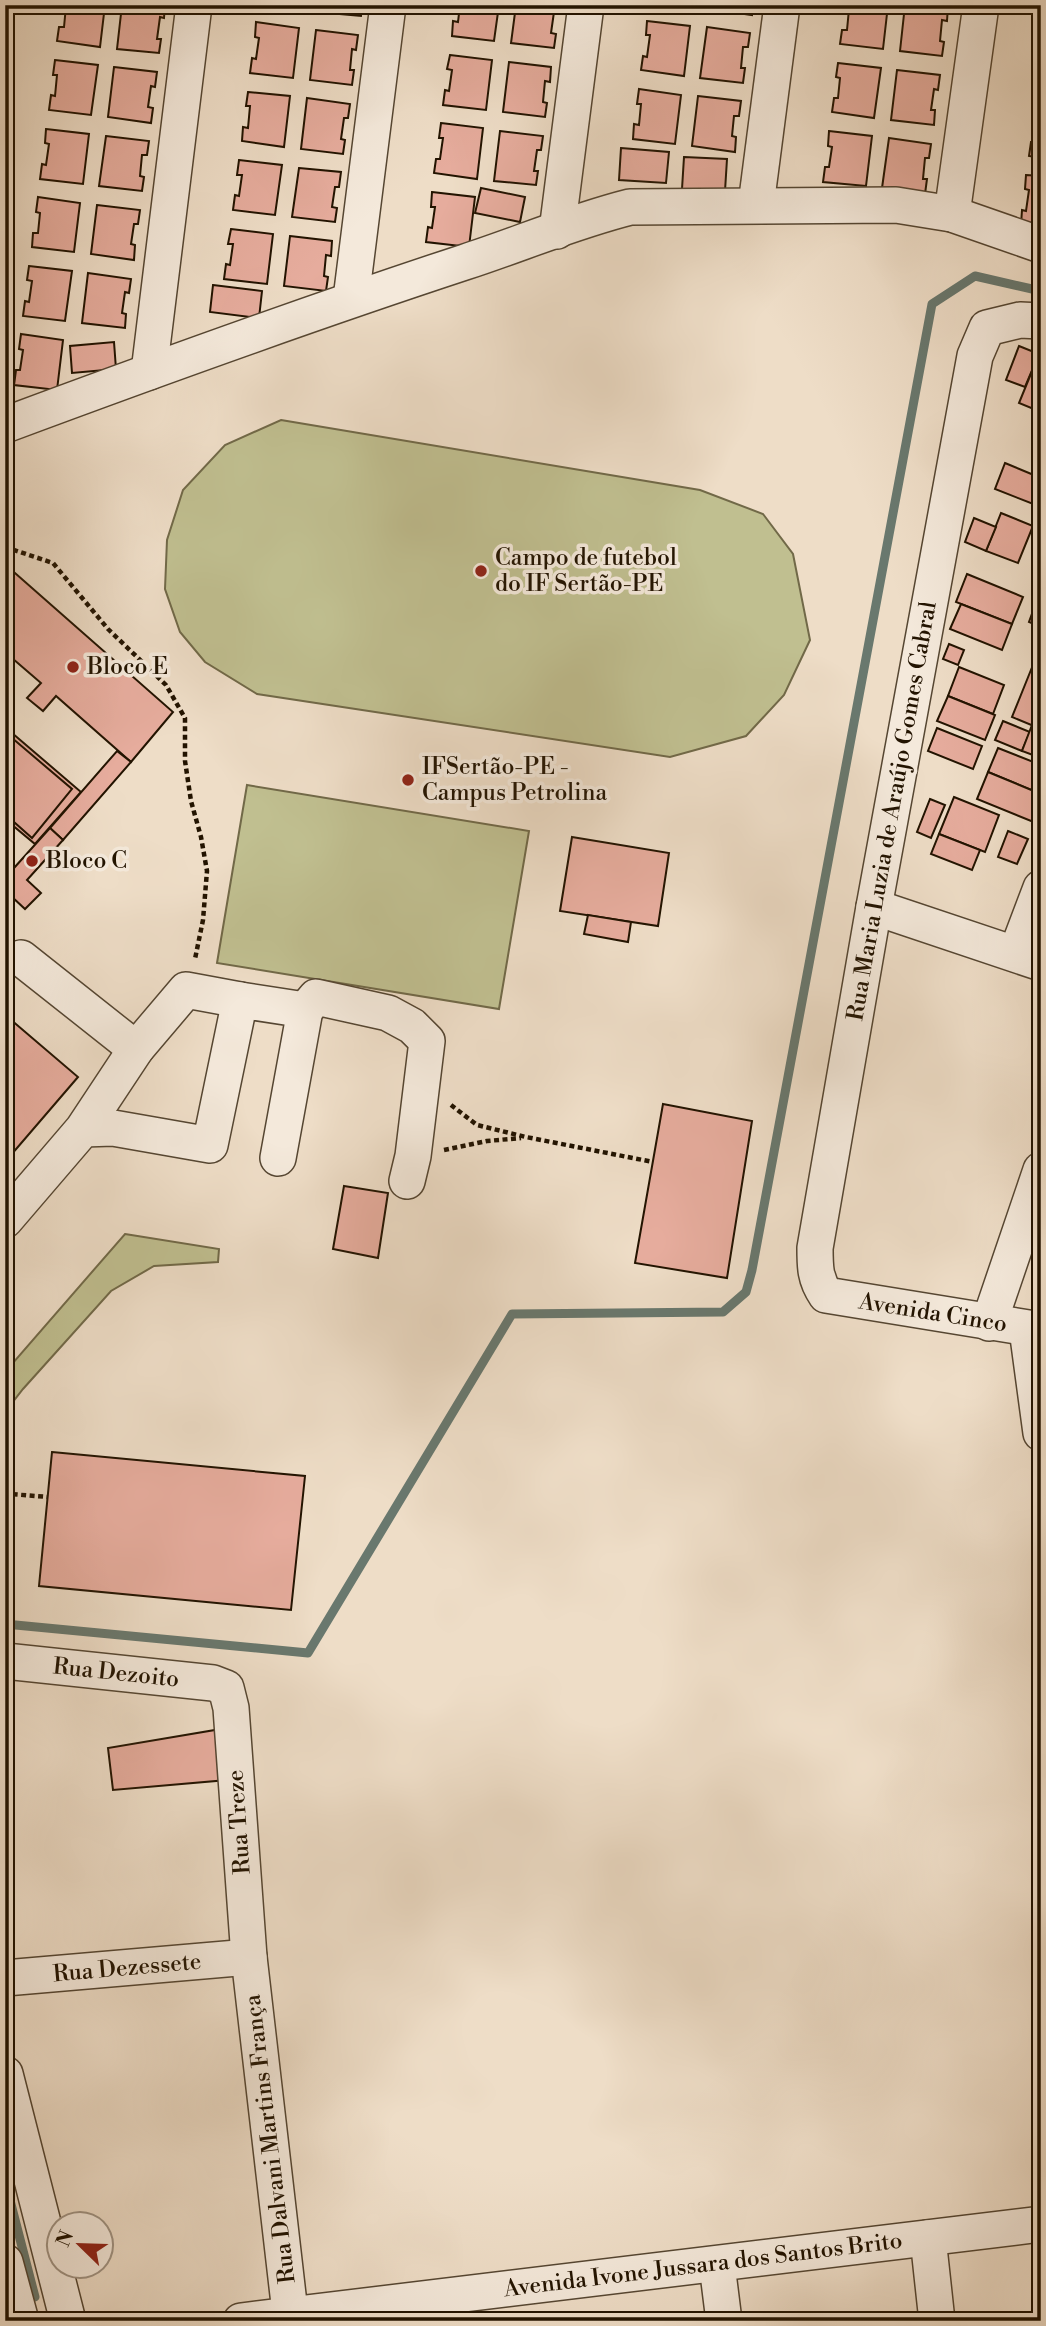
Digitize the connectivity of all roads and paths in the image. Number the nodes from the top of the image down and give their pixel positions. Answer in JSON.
{"nodes":[{"id":1,"x":194,"y":5,"type":"edge"},
{"id":2,"x":388,"y":5,"type":"edge"},
{"id":3,"x":586,"y":5,"type":"edge"},
{"id":4,"x":782,"y":5,"type":"edge"},
{"id":5,"x":981,"y":5,"type":"edge"},
{"id":6,"x":756,"y":205,"type":"junction"},
{"id":7,"x":952,"y":214,"type":"junction"},
{"id":8,"x":557,"y":231,"type":"junction"},
{"id":9,"x":1041,"y":245,"type":"edge"},
{"id":10,"x":351,"y":299,"type":"junction"},
{"id":11,"x":1041,"y":321,"type":"edge"},
{"id":12,"x":149,"y":372,"type":"junction"},
{"id":13,"x":5,"y":425,"type":"edge"},
{"id":14,"x":5,"y":547,"type":"edge"},
{"id":15,"x":1041,"y":888,"type":"edge"},
{"id":16,"x":874,"y":907,"type":"junction"},
{"id":17,"x":21,"y":958,"type":"dead end"},
{"id":18,"x":1028,"y":958,"type":"edge"},
{"id":19,"x":186,"y":990,"type":"junction"},
{"id":20,"x":240,"y":1000,"type":"junction"},
{"id":21,"x":305,"y":1010,"type":"junction"},
{"id":22,"x":136,"y":1049,"type":"junction"},
{"id":23,"x":83,"y":1129,"type":"junction"},
{"id":24,"x":278,"y":1158,"type":"dead end"},
{"id":25,"x":653,"y":1162,"type":"dead end"},
{"id":26,"x":1041,"y":1170,"type":"edge"},
{"id":27,"x":407,"y":1181,"type":"joint"},
{"id":28,"x":5,"y":1220,"type":"edge"},
{"id":29,"x":826,"y":1295,"type":"joint"},
{"id":30,"x":989,"y":1323,"type":"junction"},
{"id":31,"x":1034,"y":1329,"type":"edge"},
{"id":32,"x":1041,"y":1433,"type":"edge"},
{"id":33,"x":5,"y":1491,"type":"edge"},
{"id":34,"x":48,"y":1497,"type":"dead end"},
{"id":35,"x":5,"y":1661,"type":"edge"},
{"id":36,"x":226,"y":1688,"type":"joint"},
{"id":37,"x":249,"y":1957,"type":"junction"},
{"id":38,"x":5,"y":1978,"type":"edge"},
{"id":39,"x":5,"y":2074,"type":"edge"},
{"id":40,"x":1041,"y":2224,"type":"edge"},
{"id":41,"x":928,"y":2238,"type":"junction"},
{"id":42,"x":5,"y":2262,"type":"edge"},
{"id":43,"x":717,"y":2264,"type":"junction"},
{"id":44,"x":501,"y":2306,"type":"edge"},
{"id":45,"x":290,"y":2317,"type":"edge"},
{"id":46,"x":64,"y":2320,"type":"edge"},
{"id":47,"x":21,"y":2321,"type":"edge"},
{"id":48,"x":241,"y":2321,"type":"edge"},
{"id":49,"x":724,"y":2321,"type":"edge"},
{"id":50,"x":937,"y":2321,"type":"edge"}],
"edges":[{"from":1,"to":12,"type":"street"},
{"from":2,"to":10,"type":"street"},
{"from":3,"to":8,"type":"street"},
{"from":4,"to":6,"type":"street"},
{"from":5,"to":7,"type":"street"},
{"from":6,"to":7,"type":"street"},
{"from":6,"to":8,"type":"street"},
{"from":7,"to":9,"type":"street"},
{"from":8,"to":10,"type":"street"},
{"from":10,"to":12,"type":"street"},
{"from":11,"to":16,"type":"street","name":"Rua Maria Luzia de Araújo Gomes Cabral"},
{"from":12,"to":13,"type":"street"},
{"from":14,"to":19,"type":"path"},
{"from":15,"to":18,"type":"street"},
{"from":16,"to":18,"type":"street"},
{"from":16,"to":29,"type":"street","name":"Rua Maria Luzia de Araújo Gomes Cabral"},
{"from":17,"to":22,"type":"street"},
{"from":19,"to":20,"type":"street"},
{"from":19,"to":22,"type":"street"},
{"from":20,"to":21,"type":"street"},
{"from":20,"to":23,"type":"street"},
{"from":21,"to":24,"type":"street"},
{"from":21,"to":27,"type":"street"},
{"from":22,"to":23,"type":"street"},
{"from":23,"to":28,"type":"street"},
{"from":25,"to":27,"type":"path"},
{"from":26,"to":30,"type":"street"},
{"from":29,"to":30,"type":"street","name":"Avenida Cinco"},
{"from":30,"to":31,"type":"street","name":"Avenida Cinco"},
{"from":31,"to":32,"type":"street"},
{"from":33,"to":34,"type":"path"},
{"from":35,"to":36,"type":"street","name":"Rua Dezoito"},
{"from":36,"to":37,"type":"street","name":"Rua Treze"},
{"from":37,"to":38,"type":"street","name":"Rua Dezessete"},
{"from":37,"to":45,"type":"street","name":"Rua Dalvani Martins França"},
{"from":39,"to":46,"type":"street"},
{"from":40,"to":41,"type":"street","name":"Avenida Ivone Jussara dos Santos Brito"},
{"from":41,"to":43,"type":"street","name":"Avenida Ivone Jussara dos Santos Brito"},
{"from":41,"to":50,"type":"street"},
{"from":42,"to":47,"type":"street"},
{"from":43,"to":44,"type":"street","name":"Avenida Ivone Jussara dos Santos Brito"},
{"from":43,"to":49,"type":"street"},
{"from":44,"to":45,"type":"street","name":"Avenida Ivone Jussara dos Santos Brito"},
{"from":45,"to":48,"type":"street","name":"Avenida Ivone Jussara dos Santos Brito"}]}
